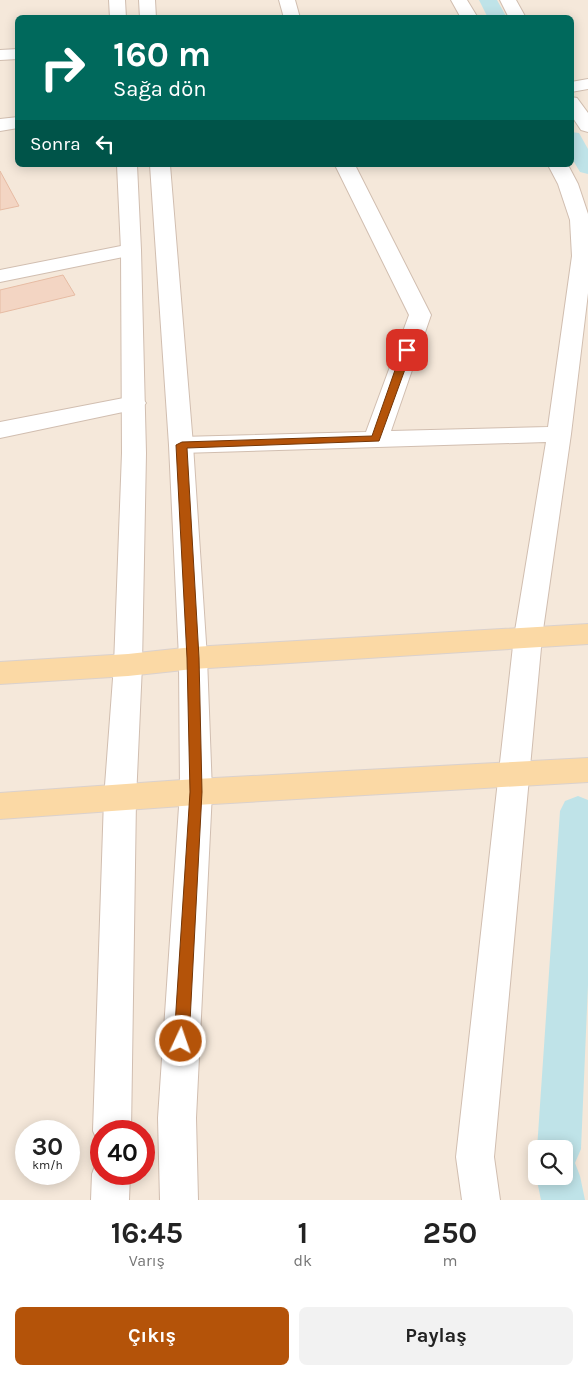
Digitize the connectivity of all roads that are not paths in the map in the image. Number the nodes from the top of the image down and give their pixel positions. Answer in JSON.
{"nodes":[{"id":1,"x":118,"y":0,"type":"edge"},
{"id":2,"x":147,"y":0,"type":"edge"},
{"id":3,"x":287,"y":0,"type":"edge"},
{"id":4,"x":459,"y":0,"type":"edge"},
{"id":5,"x":508,"y":0,"type":"edge"},
{"id":6,"x":118,"y":15,"type":"edge"},
{"id":7,"x":148,"y":15,"type":"edge"},
{"id":8,"x":291,"y":15,"type":"edge"},
{"id":9,"x":468,"y":15,"type":"edge"},
{"id":10,"x":516,"y":15,"type":"edge"},
{"id":11,"x":15,"y":54,"type":"edge"},
{"id":12,"x":0,"y":55,"type":"edge"},
{"id":13,"x":588,"y":84,"type":"edge"},
{"id":14,"x":574,"y":86,"type":"edge"},
{"id":15,"x":574,"y":106,"type":"edge"},
{"id":16,"x":15,"y":122,"type":"edge"},
{"id":17,"x":0,"y":125,"type":"edge"},
{"id":18,"x":588,"y":126,"type":"edge"},
{"id":19,"x":126,"y":167,"type":"edge"},
{"id":20,"x":160,"y":167,"type":"edge"},
{"id":21,"x":346,"y":167,"type":"edge"},
{"id":22,"x":559,"y":167,"type":"edge"},
{"id":23,"x":131,"y":250,"type":"junction"},
{"id":24,"x":0,"y":276,"type":"edge"},
{"id":25,"x":134,"y":403,"type":"junction"},
{"id":26,"x":0,"y":430,"type":"edge"},
{"id":27,"x":559,"y":434,"type":"junction"},
{"id":28,"x":376,"y":439,"type":"junction"},
{"id":29,"x":182,"y":445,"type":"junction"},
{"id":30,"x":588,"y":634,"type":"edge"},
{"id":31,"x":528,"y":637,"type":"junction"},
{"id":32,"x":193,"y":658,"type":"junction"},
{"id":33,"x":128,"y":665,"type":"junction"},
{"id":34,"x":0,"y":673,"type":"edge"},
{"id":35,"x":588,"y":770,"type":"edge"},
{"id":36,"x":512,"y":774,"type":"junction"},
{"id":37,"x":196,"y":792,"type":"junction"},
{"id":38,"x":120,"y":798,"type":"junction"},
{"id":39,"x":0,"y":806,"type":"edge"},
{"id":40,"x":112,"y":1120,"type":"edge"},
{"id":41,"x":110,"y":1185,"type":"edge"},
{"id":42,"x":110,"y":1200,"type":"edge"},
{"id":43,"x":179,"y":1200,"type":"edge"},
{"id":44,"x":481,"y":1200,"type":"edge"}],
"edges":[{"from":1,"to":6,"type":"street"},
{"from":2,"to":7,"type":"street"},
{"from":3,"to":8,"type":"street"},
{"from":4,"to":9,"type":"street"},
{"from":5,"to":10,"type":"street"},
{"from":11,"to":12,"type":"street"},
{"from":13,"to":14,"type":"street"},
{"from":15,"to":18,"type":"street"},
{"from":16,"to":17,"type":"street"},
{"from":19,"to":23,"type":"street"},
{"from":20,"to":29,"type":"street"},
{"from":21,"to":28,"type":"street"},
{"from":22,"to":27,"type":"street"},
{"from":23,"to":24,"type":"street"},
{"from":23,"to":25,"type":"street"},
{"from":25,"to":26,"type":"street"},
{"from":25,"to":33,"type":"street"},
{"from":27,"to":28,"type":"street"},
{"from":27,"to":31,"type":"street"},
{"from":28,"to":29,"type":"street"},
{"from":29,"to":32,"type":"street"},
{"from":30,"to":31,"type":"main road"},
{"from":31,"to":32,"type":"main road"},
{"from":31,"to":36,"type":"street"},
{"from":32,"to":33,"type":"main road"},
{"from":32,"to":37,"type":"street"},
{"from":33,"to":34,"type":"main road"},
{"from":33,"to":38,"type":"street"},
{"from":35,"to":36,"type":"main road"},
{"from":36,"to":37,"type":"main road"},
{"from":36,"to":44,"type":"street"},
{"from":37,"to":38,"type":"main road"},
{"from":37,"to":43,"type":"street"},
{"from":38,"to":39,"type":"main road"},
{"from":38,"to":40,"type":"street"},
{"from":41,"to":42,"type":"street"}]}
